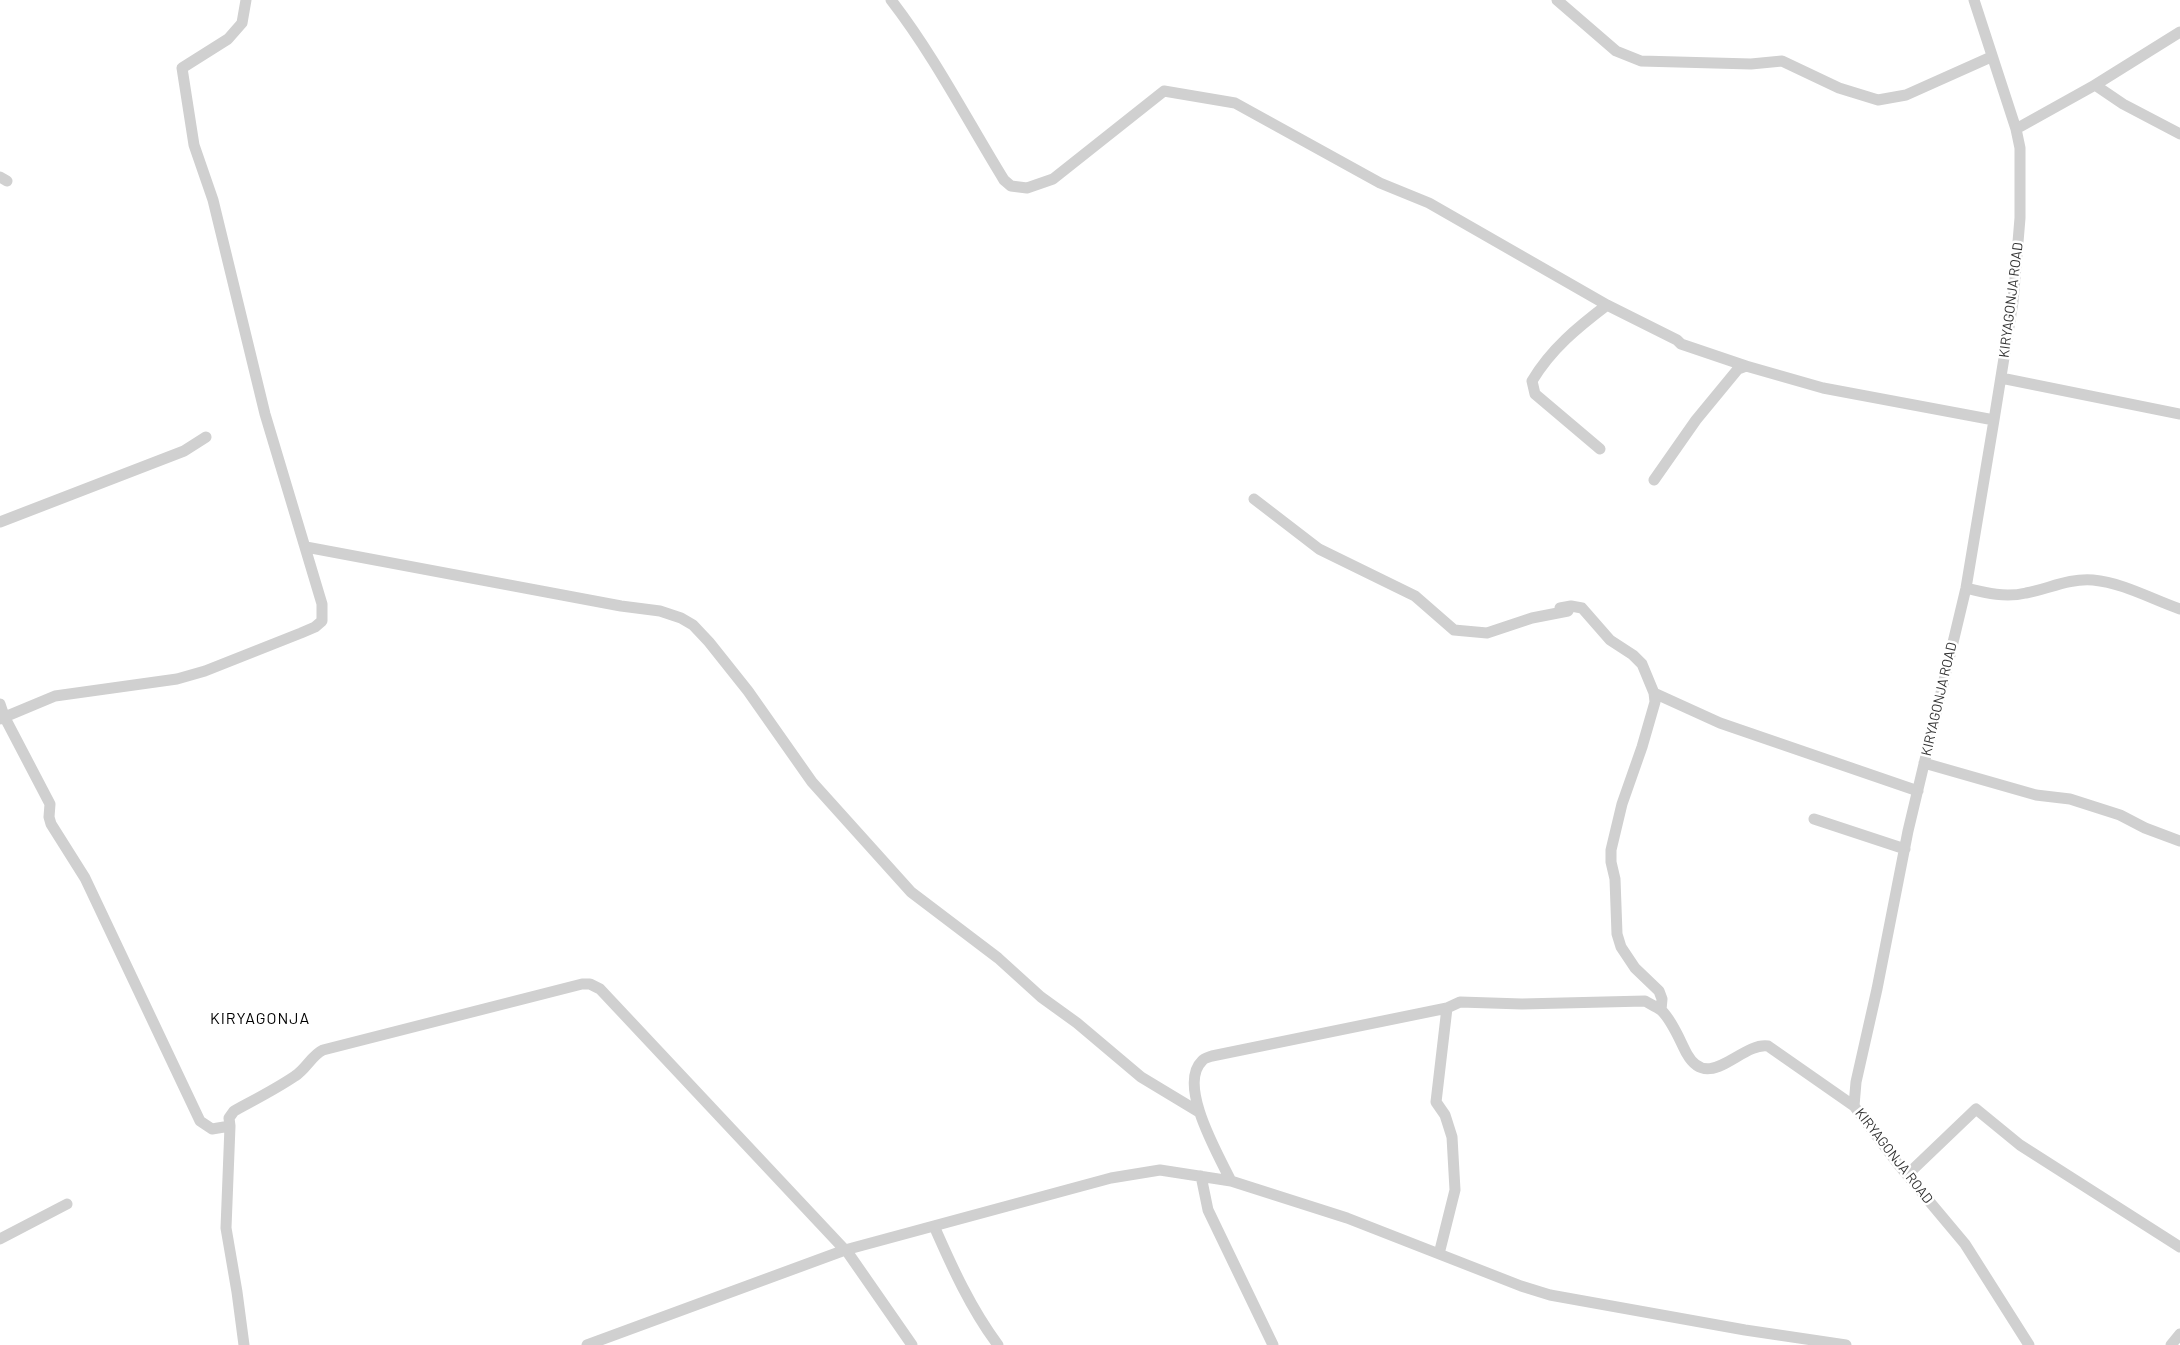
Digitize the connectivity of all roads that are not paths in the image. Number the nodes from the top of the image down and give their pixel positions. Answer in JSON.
{"nodes":[{"id":1,"x":246,"y":0,"type":"edge"},
{"id":2,"x":891,"y":0,"type":"edge"},
{"id":3,"x":1557,"y":0,"type":"edge"},
{"id":4,"x":1974,"y":0,"type":"edge"},
{"id":5,"x":2180,"y":32,"type":"edge"},
{"id":6,"x":1991,"y":57,"type":"junction"},
{"id":7,"x":2095,"y":85,"type":"junction"},
{"id":8,"x":2016,"y":129,"type":"junction"},
{"id":9,"x":2180,"y":134,"type":"edge"},
{"id":10,"x":1607,"y":305,"type":"junction"},
{"id":11,"x":1746,"y":366,"type":"junction"},
{"id":12,"x":2001,"y":378,"type":"junction"},
{"id":13,"x":2180,"y":414,"type":"edge"},
{"id":14,"x":1994,"y":420,"type":"junction"},
{"id":15,"x":206,"y":437,"type":"dead end"},
{"id":16,"x":1600,"y":449,"type":"dead end"},
{"id":17,"x":1654,"y":480,"type":"dead end"},
{"id":18,"x":1254,"y":500,"type":"dead end"},
{"id":19,"x":0,"y":522,"type":"edge"},
{"id":20,"x":306,"y":547,"type":"junction"},
{"id":21,"x":1966,"y":588,"type":"junction"},
{"id":22,"x":1560,"y":608,"type":"dead end"},
{"id":23,"x":1582,"y":608,"type":"junction"},
{"id":24,"x":2180,"y":609,"type":"edge"},
{"id":25,"x":1654,"y":693,"type":"junction"},
{"id":26,"x":0,"y":704,"type":"edge"},
{"id":27,"x":2,"y":717,"type":"edge"},
{"id":28,"x":1924,"y":763,"type":"junction"},
{"id":29,"x":1918,"y":791,"type":"junction"},
{"id":30,"x":1814,"y":819,"type":"dead end"},
{"id":31,"x":2180,"y":841,"type":"edge"},
{"id":32,"x":1905,"y":849,"type":"junction"},
{"id":33,"x":1447,"y":1008,"type":"junction"},
{"id":34,"x":1661,"y":1010,"type":"junction"},
{"id":35,"x":1854,"y":1106,"type":"junction"},
{"id":36,"x":1199,"y":1112,"type":"junction"},
{"id":37,"x":230,"y":1126,"type":"junction"},
{"id":38,"x":1201,"y":1176,"type":"junction"},
{"id":39,"x":1907,"y":1176,"type":"junction"},
{"id":40,"x":1231,"y":1181,"type":"junction"},
{"id":41,"x":67,"y":1204,"type":"dead end"},
{"id":42,"x":934,"y":1226,"type":"junction"},
{"id":43,"x":0,"y":1239,"type":"edge"},
{"id":44,"x":2180,"y":1247,"type":"edge"},
{"id":45,"x":845,"y":1250,"type":"junction"},
{"id":46,"x":1439,"y":1254,"type":"junction"},
{"id":47,"x":2180,"y":1334,"type":"edge"},
{"id":48,"x":1811,"y":1342,"type":"edge"},
{"id":49,"x":244,"y":1345,"type":"edge"},
{"id":50,"x":587,"y":1345,"type":"edge"},
{"id":51,"x":912,"y":1345,"type":"edge"},
{"id":52,"x":998,"y":1345,"type":"edge"},
{"id":53,"x":1273,"y":1345,"type":"edge"},
{"id":54,"x":1846,"y":1345,"type":"edge"},
{"id":55,"x":2029,"y":1345,"type":"edge"},
{"id":56,"x":2171,"y":1345,"type":"edge"}],
"edges":[{"from":1,"to":20,"type":"street"},
{"from":2,"to":10,"type":"street"},
{"from":3,"to":6,"type":"street"},
{"from":4,"to":6,"type":"street","name":"KIRYAGONJA ROAD"},
{"from":5,"to":7,"type":"street"},
{"from":6,"to":8,"type":"street","name":"KIRYAGONJA ROAD"},
{"from":7,"to":8,"type":"street"},
{"from":7,"to":9,"type":"street"},
{"from":8,"to":12,"type":"street","name":"KIRYAGONJA ROAD"},
{"from":10,"to":11,"type":"street"},
{"from":10,"to":16,"type":"street"},
{"from":11,"to":14,"type":"street"},
{"from":11,"to":17,"type":"street"},
{"from":12,"to":13,"type":"street"},
{"from":12,"to":14,"type":"street","name":"KIRYAGONJA ROAD"},
{"from":14,"to":21,"type":"street","name":"KIRYAGONJA ROAD"},
{"from":15,"to":19,"type":"street"},
{"from":18,"to":23,"type":"street"},
{"from":20,"to":27,"type":"street"},
{"from":20,"to":36,"type":"street"},
{"from":21,"to":24,"type":"street"},
{"from":21,"to":28,"type":"street","name":"KIRYAGONJA ROAD"},
{"from":22,"to":23,"type":"street"},
{"from":23,"to":25,"type":"street"},
{"from":25,"to":29,"type":"street"},
{"from":25,"to":34,"type":"street"},
{"from":26,"to":27,"type":"street"},
{"from":27,"to":37,"type":"street"},
{"from":28,"to":29,"type":"street","name":"KIRYAGONJA ROAD"},
{"from":28,"to":31,"type":"street"},
{"from":29,"to":32,"type":"street","name":"KIRYAGONJA ROAD"},
{"from":30,"to":32,"type":"street"},
{"from":32,"to":35,"type":"street","name":"KIRYAGONJA ROAD"},
{"from":33,"to":34,"type":"street"},
{"from":33,"to":36,"type":"street"},
{"from":33,"to":46,"type":"street"},
{"from":34,"to":35,"type":"street"},
{"from":35,"to":39,"type":"street","name":"KIRYAGONJA ROAD"},
{"from":36,"to":40,"type":"street"},
{"from":37,"to":45,"type":"street"},
{"from":37,"to":49,"type":"street"},
{"from":38,"to":40,"type":"street"},
{"from":38,"to":42,"type":"street"},
{"from":38,"to":53,"type":"street"},
{"from":39,"to":44,"type":"street"},
{"from":39,"to":55,"type":"street","name":"KIRYAGONJA ROAD"},
{"from":40,"to":46,"type":"street"},
{"from":41,"to":43,"type":"street"},
{"from":42,"to":45,"type":"street"},
{"from":42,"to":52,"type":"street"},
{"from":45,"to":50,"type":"street"},
{"from":45,"to":51,"type":"street"},
{"from":46,"to":48,"type":"street"},
{"from":47,"to":56,"type":"street"},
{"from":48,"to":54,"type":"street"}]}
